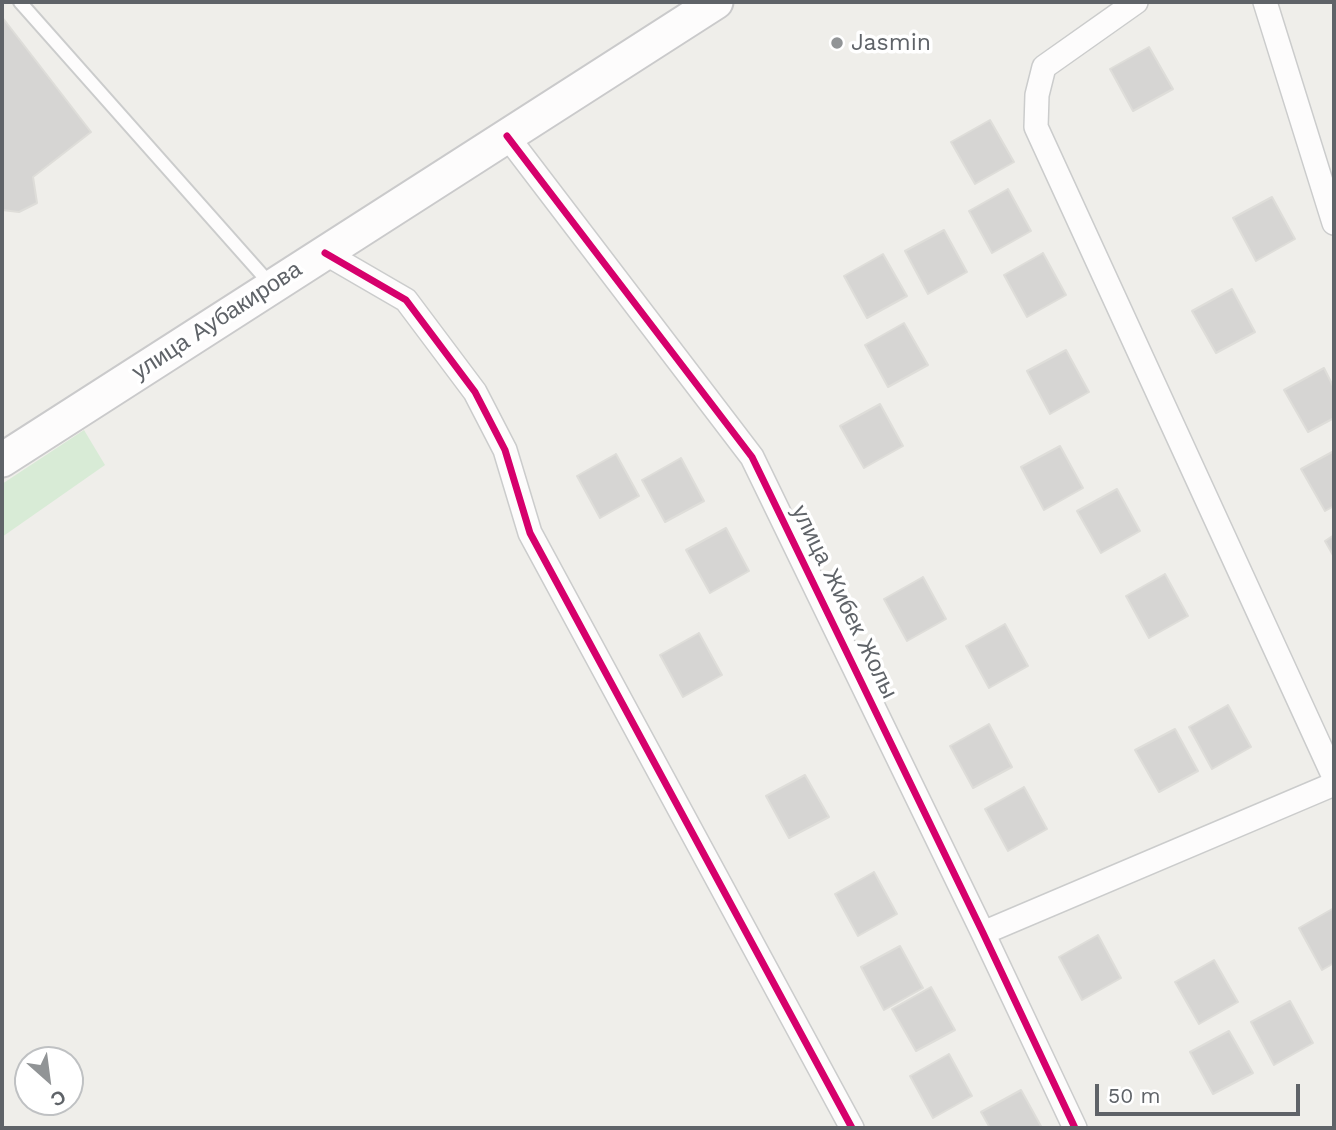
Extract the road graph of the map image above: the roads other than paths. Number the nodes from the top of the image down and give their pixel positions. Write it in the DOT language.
graph roads {
  1 [pos="20,2"];
  2 [pos="716,2"];
  3 [pos="1136,2"];
  4 [pos="1265,2"];
  5 [pos="507,136"];
  6 [pos="1334,223"];
  7 [pos="325,253"];
  8 [pos="272,286"];
  9 [pos="2,460"];
  10 [pos="1334,777"];
  11 [pos="1334,784"];
  12 [pos="983,933"];
  13 [pos="852,1128"];
  14 [pos="1075,1128"];
  1 -- 8 [label="lane"];
  2 -- 5 [label="main road, улица Аубакирова"];
  3 -- 10 [label="street"];
  4 -- 6 [label="street"];
  5 -- 7 [label="main road, улица Аубакирова"];
  5 -- 12 [label="street, улица Жибек Жолы"];
  7 -- 8 [label="main road, улица Аубакирова"];
  7 -- 13 [label="street"];
  8 -- 9 [label="main road, улица Аубакирова"];
  11 -- 12 [label="street"];
  12 -- 14 [label="street, улица Жибек Жолы"];
}
